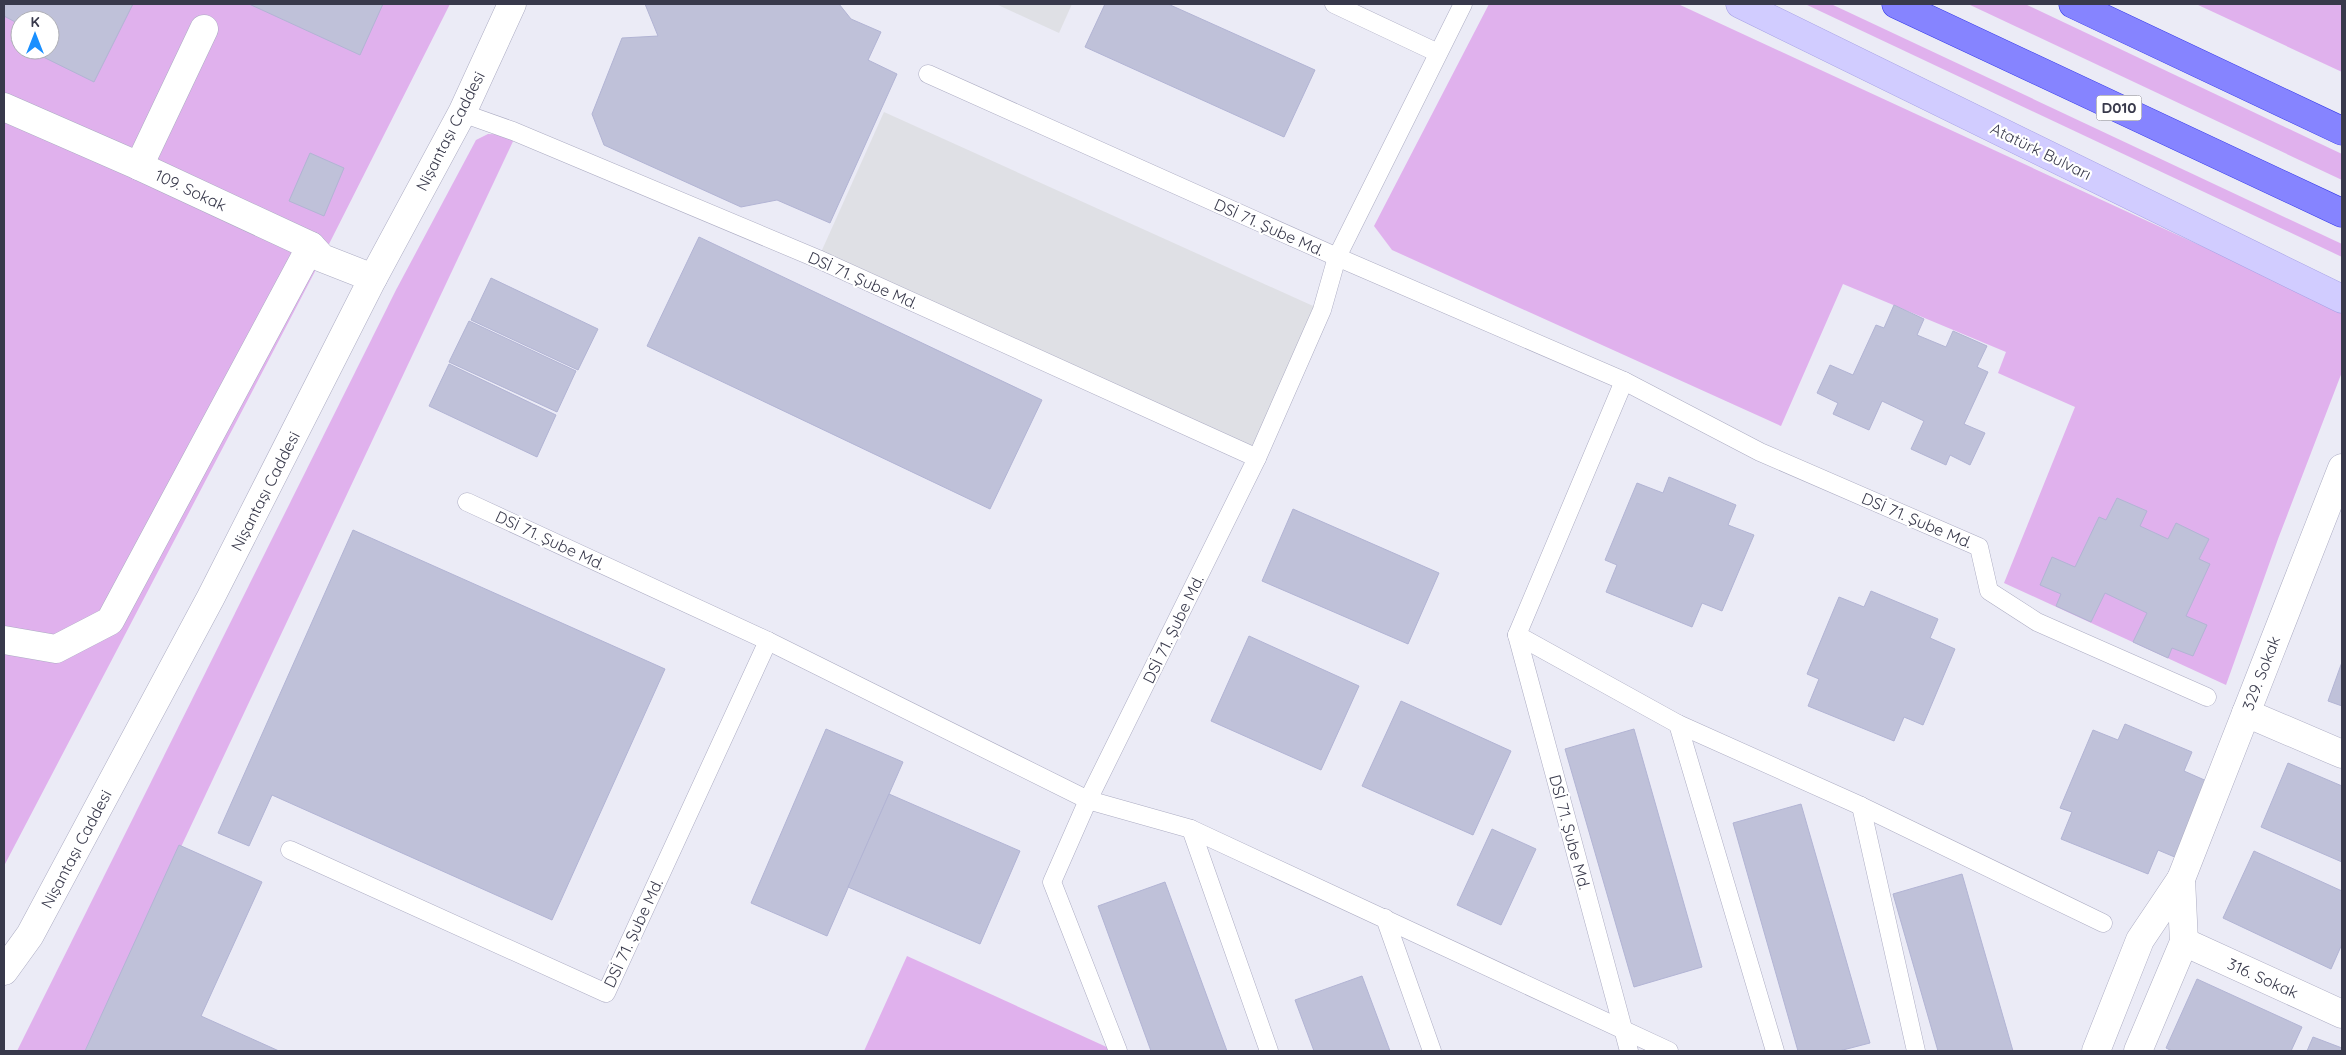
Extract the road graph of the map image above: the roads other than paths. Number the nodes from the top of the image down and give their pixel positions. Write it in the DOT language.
graph roads {
  1 [pos="512,4"];
  2 [pos="1334,4"];
  3 [pos="1463,4"];
  4 [pos="1740,4"];
  5 [pos="1896,4"];
  6 [pos="2073,4"];
  7 [pos="204,29"];
  8 [pos="1438,53"];
  9 [pos="928,74"];
  10 [pos="4,107"];
  11 [pos="462,113"];
  12 [pos="2342,131"];
  13 [pos="139,166"];
  14 [pos="2342,213"];
  15 [pos="311,246"];
  16 [pos="1337,257"];
  17 [pos="373,278"];
  18 [pos="2342,299"];
  19 [pos="1624,381"];
  20 [pos="1258,458"];
  21 [pos="2342,468"];
  22 [pos="468,502"];
  23 [pos="1517,635"];
  24 [pos="4,640"];
  25 [pos="768,641"];
  26 [pos="2207,697"];
  27 [pos="2246,714"];
  28 [pos="1678,724"];
  29 [pos="2342,754"];
  30 [pos="1088,800"];
  31 [pos="1861,806"];
  32 [pos="1191,830"];
  33 [pos="290,850"];
  34 [pos="2181,879"];
  35 [pos="1385,918"];
  36 [pos="2103,923"];
  37 [pos="2184,942"];
  38 [pos="4,971"];
  39 [pos="2342,1014"];
  40 [pos="1623,1029"];
  41 [pos="1118,1051"];
  42 [pos="1269,1051"];
  43 [pos="1432,1051"];
  44 [pos="1629,1051"];
  45 [pos="1669,1051"];
  46 [pos="1775,1051"];
  47 [pos="1916,1051"];
  48 [pos="2096,1051"];
  49 [pos="2138,1051"];
  1 -- 11 [label="street, Nişantaşı Caddesi"];
  2 -- 8 [label="lane"];
  3 -- 8 [label="lane, DSİ 71. Şube Md."];
  4 -- 18 [label="main road, Atatürk Bulvarı"];
  5 -- 14 [label="highway, D010"];
  6 -- 12 [label="highway"];
  7 -- 13 [label="street"];
  8 -- 16 [label="lane, DSİ 71. Şube Md."];
  9 -- 16 [label="lane, DSİ 71. Şube Md."];
  10 -- 13 [label="street, 109. Sokak"];
  11 -- 17 [label="street, Nişantaşı Caddesi"];
  11 -- 20 [label="lane, DSİ 71. Şube Md."];
  13 -- 15 [label="street, 109. Sokak"];
  15 -- 17 [label="street, 109. Sokak"];
  15 -- 24 [label="street"];
  16 -- 19 [label="lane, DSİ 71. Şube Md."];
  16 -- 20 [label="lane, DSİ 71. Şube Md."];
  17 -- 38 [label="street, Nişantaşı Caddesi"];
  19 -- 23 [label="lane"];
  19 -- 26 [label="lane, DSİ 71. Şube Md."];
  20 -- 30 [label="lane, DSİ 71. Şube Md."];
  21 -- 27 [label="street, 329. Sokak"];
  22 -- 25 [label="lane, DSİ 71. Şube Md."];
  23 -- 28 [label="lane"];
  23 -- 40 [label="lane, DSİ 71. Şube Md."];
  25 -- 30 [label="lane, DSİ 71. Şube Md."];
  25 -- 33 [label="lane, DSİ 71. Şube Md."];
  27 -- 29 [label="street"];
  27 -- 34 [label="street, 329. Sokak"];
  28 -- 31 [label="lane"];
  28 -- 46 [label="lane"];
  30 -- 32 [label="lane, DSİ 71. Şube Md."];
  30 -- 41 [label="lane, DSİ 71. Şube Md."];
  31 -- 36 [label="lane"];
  31 -- 47 [label="lane"];
  32 -- 35 [label="lane, DSİ 71. Şube Md."];
  32 -- 42 [label="lane"];
  34 -- 37 [label="street, 329. Sokak"];
  34 -- 48 [label="street, 329. Sokak"];
  35 -- 40 [label="lane, DSİ 71. Şube Md."];
  35 -- 43 [label="lane"];
  37 -- 39 [label="street, 316. Sokak"];
  37 -- 49 [label="street, 329. Sokak"];
  40 -- 44 [label="lane, DSİ 71. Şube Md."];
  40 -- 45 [label="lane, DSİ 71. Şube Md."];
}
